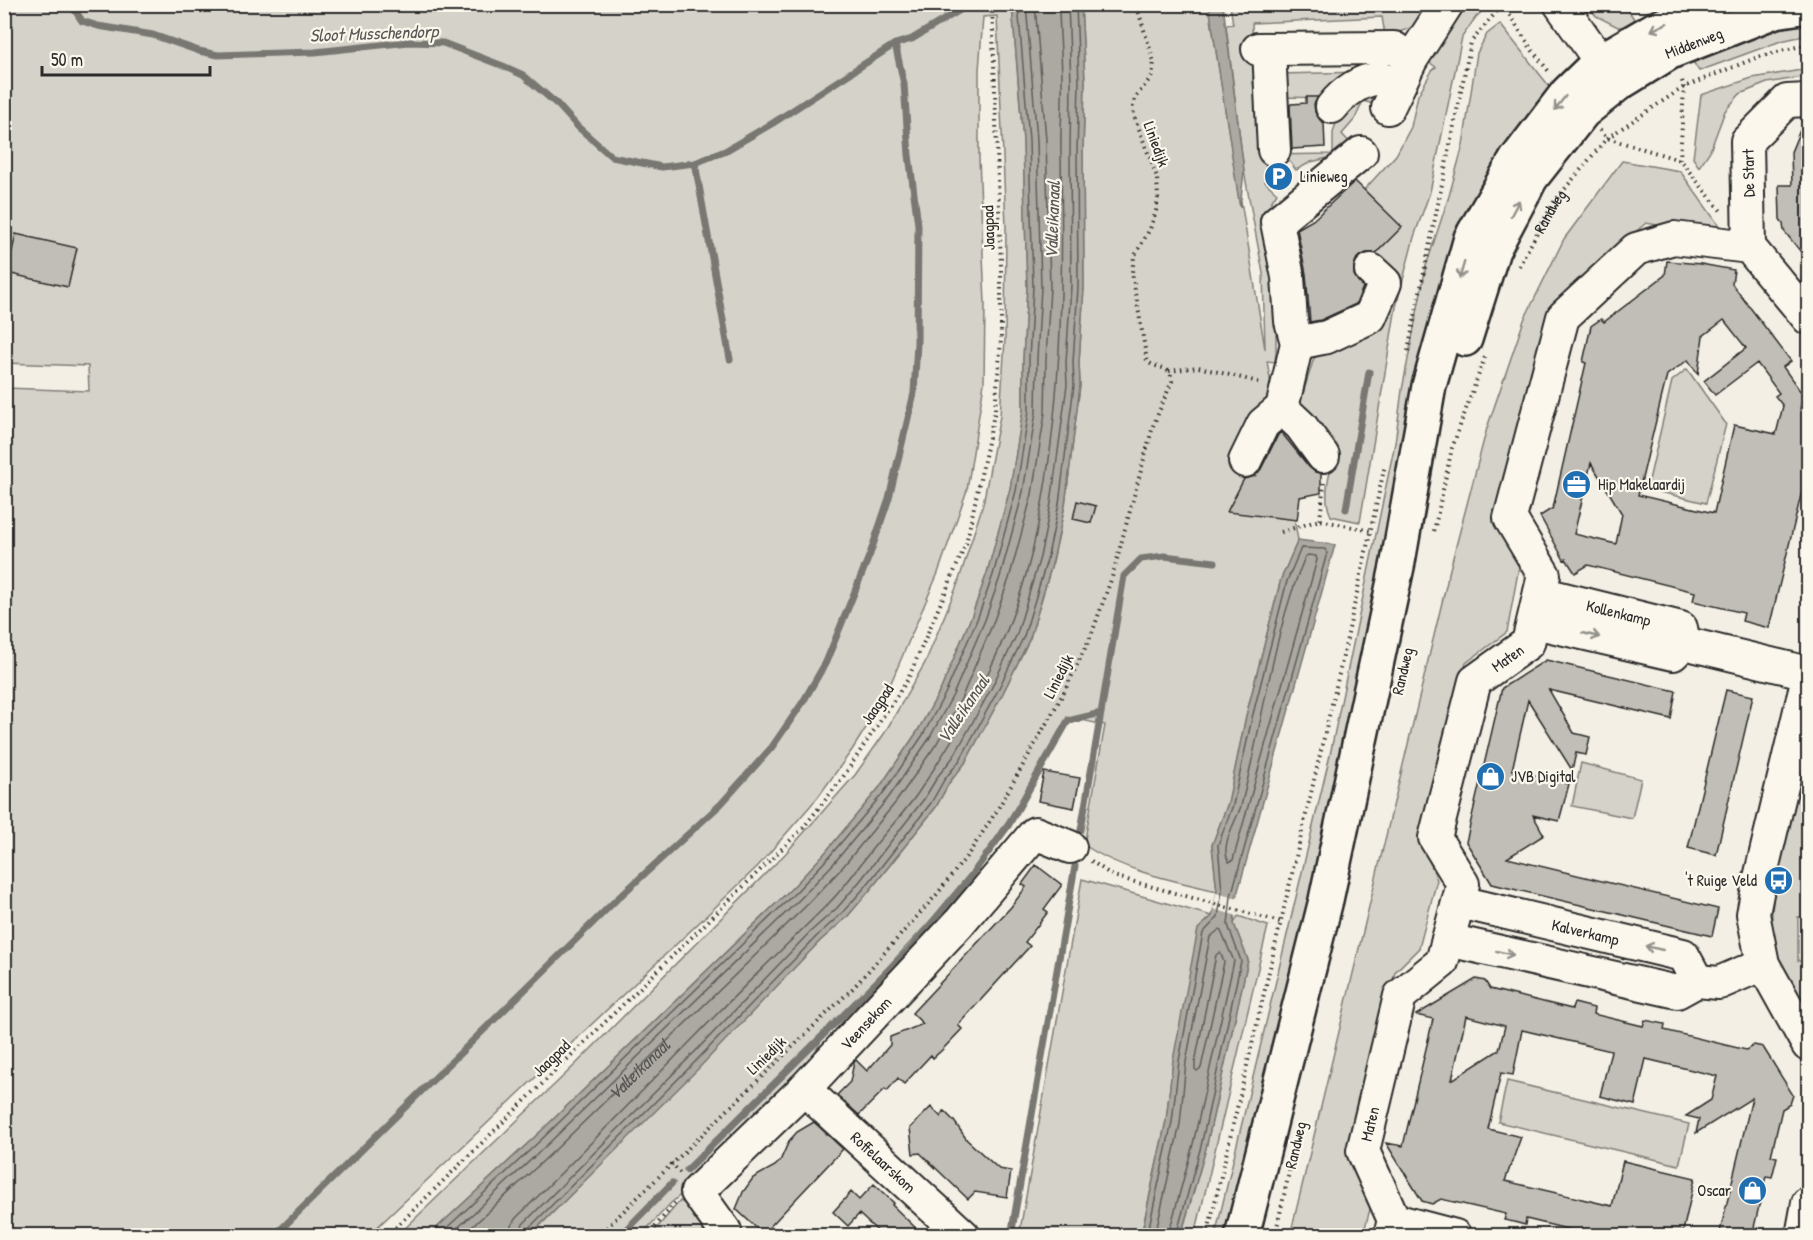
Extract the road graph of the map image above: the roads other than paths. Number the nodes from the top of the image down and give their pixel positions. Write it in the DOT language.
graph roads {
  1 [pos="1448,4"];
  2 [pos="1560,4"];
  3 [pos="1713,4"];
  4 [pos="1809,6"];
  5 [pos="1609,72"];
  6 [pos="1399,84"];
  7 [pos="1340,99"];
  8 [pos="1809,100"];
  9 [pos="1274,150"];
  10 [pos="1361,153"];
  11 [pos="1749,247"];
  12 [pos="1371,270"];
  13 [pos="1809,318"];
  14 [pos="1297,343"];
  15 [pos="1282,408"];
  16 [pos="1323,456"];
  17 [pos="1245,461"];
  18 [pos="1537,608"];
  19 [pos="1809,675"];
  20 [pos="1070,848"];
  21 [pos="1460,902"];
  22 [pos="1448,940"];
  23 [pos="1763,964"];
  24 [pos="1697,981"];
  25 [pos="1809,1045"];
  26 [pos="804,1089"];
  27 [pos="1809,1203"];
  28 [pos="1392,1228"];
  29 [pos="725,1236"];
  30 [pos="964,1236"];
  31 [pos="1242,1236"];
  32 [pos="1455,1236"];
  33 [pos="1802,1236"];
  1 -- 6 [label="street"];
  2 -- 5 [label="street"];
  3 -- 5 [label="main road, Middenweg, one-way"];
  4 -- 5 [label="main road, Middenweg"];
  5 -- 31 [label="main road, Randweg"];
  6 -- 7 [label="street"];
  6 -- 9 [label="street"];
  8 -- 11 [label="street, De Start"];
  10 -- 14 [label="street"];
  11 -- 13 [label="street"];
  11 -- 18 [label="street"];
  12 -- 14 [label="street"];
  14 -- 15 [label="street"];
  15 -- 16 [label="street"];
  15 -- 17 [label="street"];
  18 -- 19 [label="street, Kollenkamp"];
  18 -- 21 [label="street, Maten"];
  19 -- 23 [label="street"];
  20 -- 26 [label="street, Veensekom"];
  21 -- 22 [label="street, Maten"];
  24 -- 21 [label="street, Kalverkamp, one-way"];
  22 -- 24 [label="street, one-way"];
  22 -- 28 [label="street, Maten"];
  23 -- 24 [label="street"];
  23 -- 25 [label="street"];
  26 -- 29 [label="street, Veensekom"];
  26 -- 30 [label="street, Roffelaarskom"];
  27 -- 33 [label="street"];
  28 -- 32 [label="street"];
}
